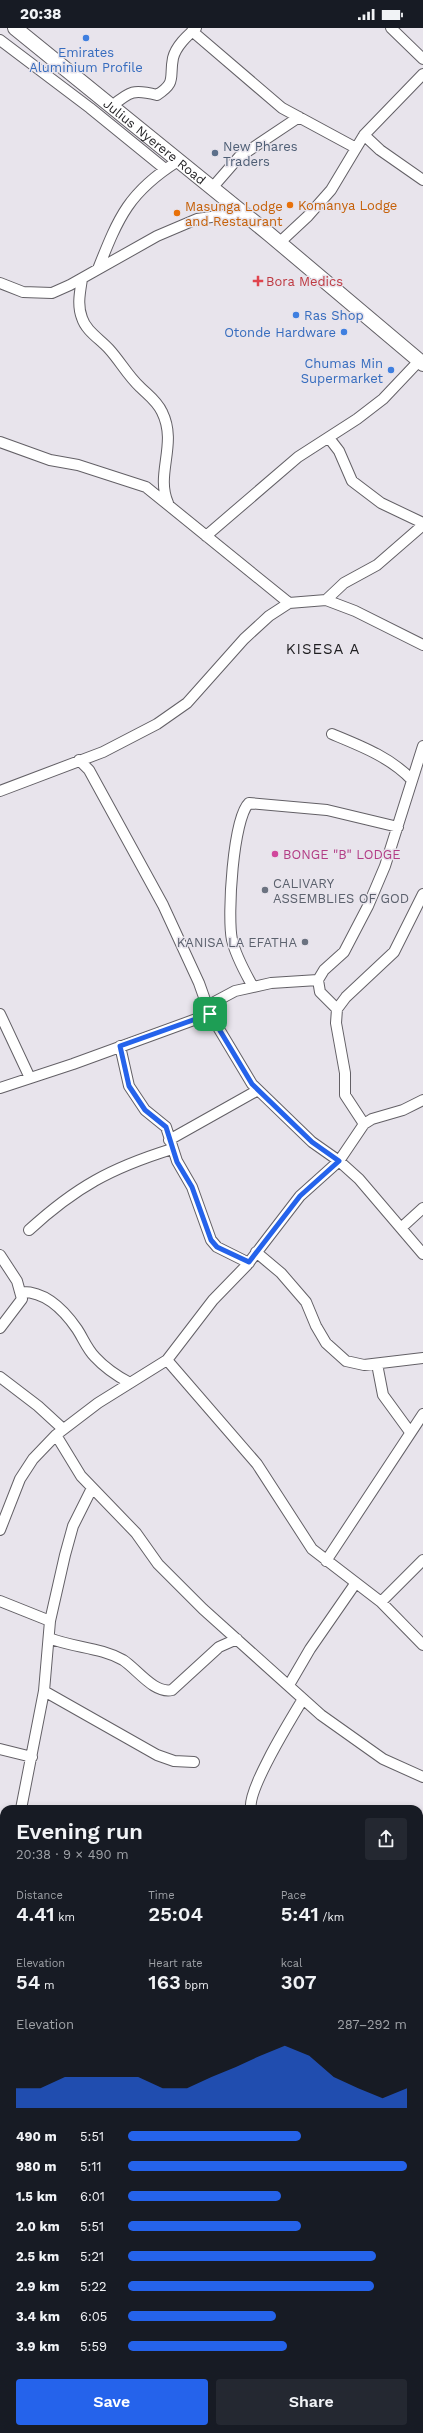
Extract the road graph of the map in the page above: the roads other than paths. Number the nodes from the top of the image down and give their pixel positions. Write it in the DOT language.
graph roads {
  1 [pos="15,28"];
  2 [pos="391,28"];
  3 [pos="194,29"];
  4 [pos="0,40"];
  5 [pos="423,59"];
  6 [pos="423,74"];
  7 [pos="112,106"];
  8 [pos="299,117"];
  9 [pos="364,135"];
  10 [pos="356,148"];
  11 [pos="178,161"];
  12 [pos="165,170"];
  13 [pos="423,180"];
  14 [pos="212,188"];
  15 [pos="246,215"];
  16 [pos="279,243"];
  17 [pos="98,268"];
  18 [pos="82,279"];
  19 [pos="0,283"];
  20 [pos="421,363"];
  21 [pos="329,438"];
  22 [pos="0,442"];
  23 [pos="169,504"];
  24 [pos="423,524"];
  25 [pos="206,536"];
  26 [pos="326,600"];
  27 [pos="289,603"];
  28 [pos="423,645"];
  29 [pos="332,734"];
  30 [pos="423,746"];
  31 [pos="79,760"];
  32 [pos="417,764"];
  33 [pos="402,768"];
  34 [pos="412,780"];
  35 [pos="0,791"];
  36 [pos="398,827"];
  37 [pos="423,894"];
  38 [pos="318,980"];
  39 [pos="253,987"];
  40 [pos="337,1009"];
  41 [pos="208,1010"];
  42 [pos="0,1014"];
  43 [pos="4,1030"];
  44 [pos="120,1046"];
  45 [pos="30,1078"];
  46 [pos="0,1088"];
  47 [pos="258,1090"];
  48 [pos="423,1100"];
  49 [pos="364,1124"];
  50 [pos="171,1145"];
  51 [pos="339,1161"];
  52 [pos="423,1208"];
  53 [pos="402,1228"];
  54 [pos="28,1230"];
  55 [pos="256,1252"];
  56 [pos="423,1254"];
  57 [pos="0,1255"];
  58 [pos="249,1262"];
  59 [pos="21,1292"];
  60 [pos="0,1328"];
  61 [pos="423,1358"];
  62 [pos="167,1360"];
  63 [pos="377,1364"];
  64 [pos="0,1377"];
  65 [pos="130,1383"];
  66 [pos="423,1414"];
  67 [pos="59,1431"];
  68 [pos="410,1432"];
  69 [pos="92,1488"];
  70 [pos="0,1530"];
  71 [pos="423,1560"];
  72 [pos="326,1561"];
  73 [pos="355,1584"];
  74 [pos="0,1601"];
  75 [pos="381,1602"];
  76 [pos="50,1621"];
  77 [pos="49,1638"];
  78 [pos="237,1638"];
  79 [pos="423,1645"];
  80 [pos="289,1685"];
  81 [pos="44,1691"];
  82 [pos="303,1699"];
  83 [pos="0,1749"];
  84 [pos="32,1757"];
  85 [pos="194,1762"];
  86 [pos="423,1777"];
  87 [pos="22,1805"];
  88 [pos="251,1805"];
  1 -- 7 [label="highway, Julius Nyerere Road"];
  2 -- 5 [label="street"];
  3 -- 7 [label="street"];
  3 -- 8 [label="street"];
  4 -- 12 [label="street"];
  6 -- 9 [label="street"];
  7 -- 11 [label="highway, Julius Nyerere Road"];
  8 -- 10 [label="street"];
  8 -- 14 [label="street"];
  9 -- 10 [label="street"];
  9 -- 13 [label="street"];
  10 -- 16 [label="street"];
  11 -- 12 [label="street"];
  11 -- 14 [label="highway, Julius Nyerere Road"];
  12 -- 17 [label="street"];
  14 -- 15 [label="highway, Julius Nyerere Road"];
  15 -- 16 [label="highway, Julius Nyerere Road"];
  15 -- 17 [label="street"];
  16 -- 20 [label="highway, Julius Nyerere Road"];
  17 -- 18 [label="street"];
  18 -- 19 [label="street"];
  18 -- 23 [label="street"];
  20 -- 21 [label="street"];
  21 -- 24 [label="street"];
  21 -- 25 [label="street"];
  22 -- 23 [label="street"];
  23 -- 25 [label="street"];
  24 -- 26 [label="street"];
  25 -- 27 [label="street"];
  26 -- 27 [label="street"];
  26 -- 28 [label="street"];
  27 -- 31 [label="street"];
  29 -- 33 [label="street"];
  30 -- 32 [label="street"];
  31 -- 35 [label="street"];
  31 -- 41 [label="street"];
  32 -- 33 [label="street"];
  32 -- 34 [label="street"];
  33 -- 34 [label="street"];
  34 -- 36 [label="street"];
  36 -- 38 [label="street"];
  36 -- 39 [label="street"];
  37 -- 40 [label="street"];
  38 -- 39 [label="street"];
  38 -- 40 [label="street"];
  39 -- 41 [label="street"];
  40 -- 49 [label="street"];
  41 -- 44 [label="street"];
  41 -- 47 [label="street"];
  42 -- 43 [label="street"];
  43 -- 45 [label="street"];
  44 -- 45 [label="street"];
  44 -- 50 [label="street"];
  45 -- 46 [label="street"];
  47 -- 50 [label="street"];
  47 -- 51 [label="street"];
  48 -- 49 [label="street"];
  49 -- 51 [label="street"];
  50 -- 54 [label="street"];
  50 -- 58 [label="street"];
  51 -- 53 [label="street"];
  51 -- 55 [label="street"];
  52 -- 53 [label="street"];
  53 -- 56 [label="street"];
  55 -- 58 [label="street"];
  55 -- 63 [label="street"];
  57 -- 59 [label="street"];
  58 -- 62 [label="street"];
  59 -- 60 [label="street"];
  59 -- 65 [label="street"];
  61 -- 63 [label="street"];
  62 -- 65 [label="street"];
  62 -- 72 [label="street"];
  63 -- 68 [label="street"];
  64 -- 67 [label="street"];
  65 -- 67 [label="street"];
  66 -- 68 [label="street"];
  67 -- 69 [label="street"];
  67 -- 70 [label="street"];
  68 -- 72 [label="street"];
  69 -- 76 [label="street"];
  69 -- 78 [label="street"];
  71 -- 75 [label="street"];
  72 -- 73 [label="street"];
  73 -- 75 [label="street"];
  73 -- 80 [label="street"];
  74 -- 76 [label="street"];
  75 -- 79 [label="street"];
  76 -- 77 [label="street"];
  77 -- 78 [label="street"];
  77 -- 81 [label="street"];
  78 -- 80 [label="street"];
  80 -- 82 [label="street"];
  81 -- 84 [label="street"];
  81 -- 85 [label="street"];
  82 -- 86 [label="street"];
  82 -- 88 [label="street"];
  83 -- 84 [label="street"];
  84 -- 87 [label="street"];
}
